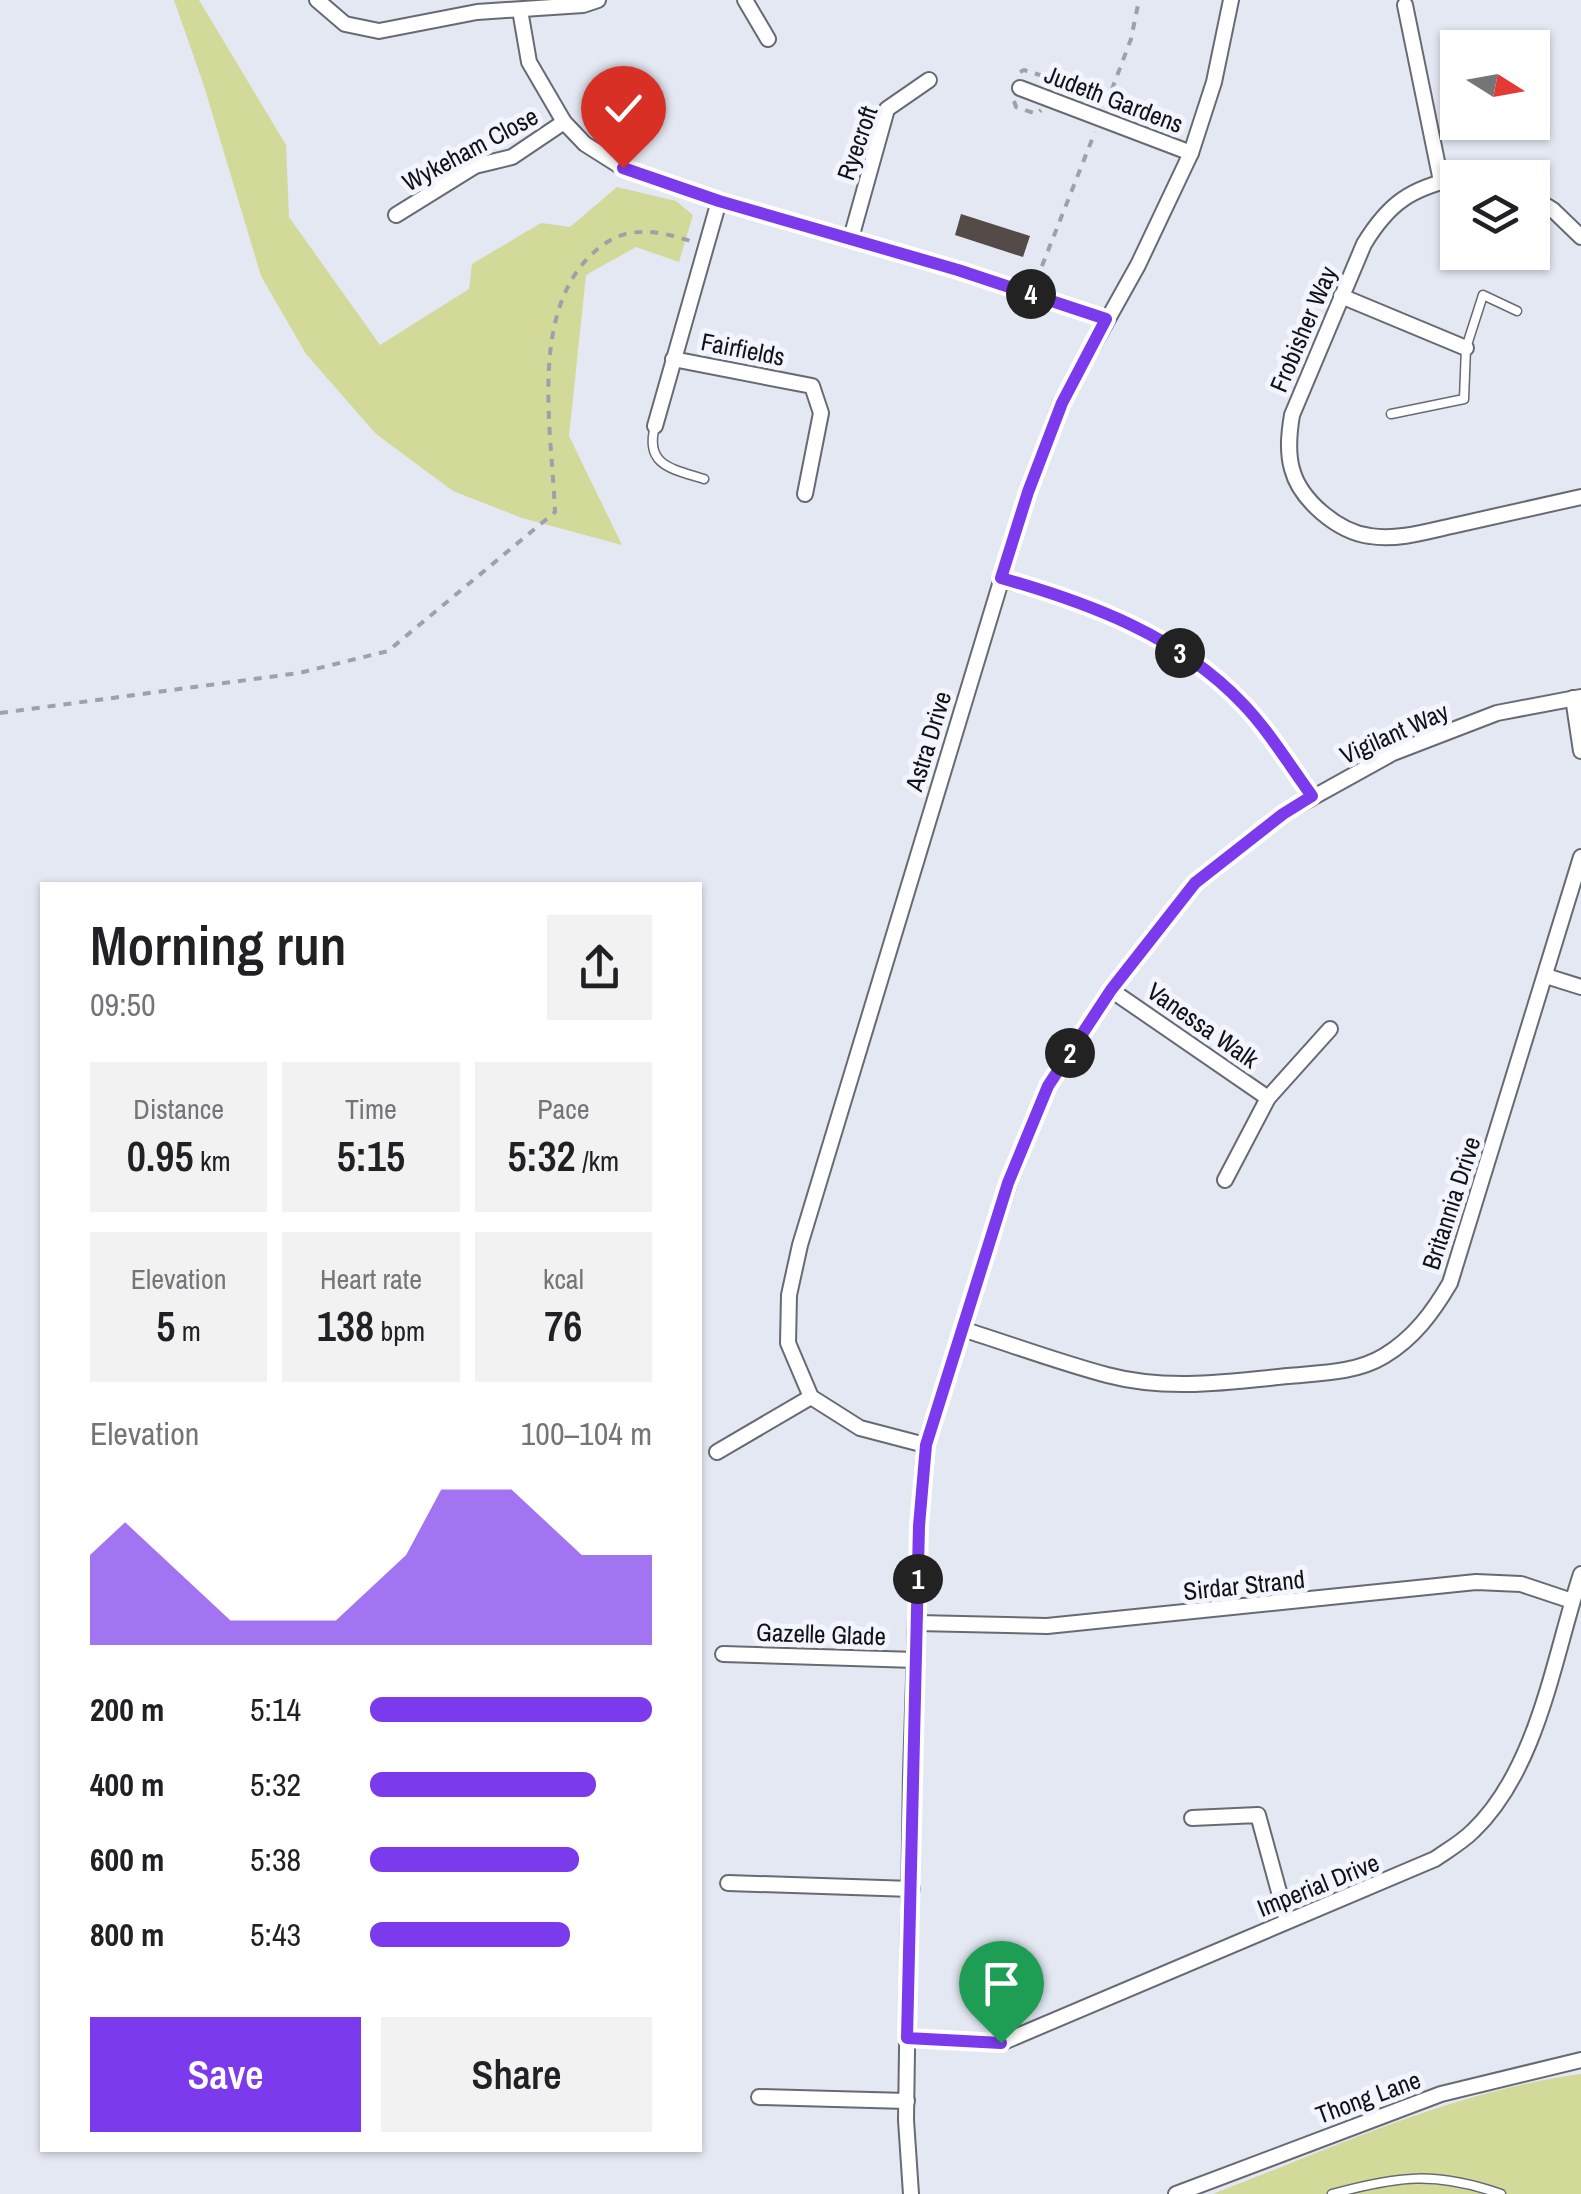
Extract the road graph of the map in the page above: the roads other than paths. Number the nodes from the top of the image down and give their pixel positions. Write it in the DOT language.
graph roads {
  1 [pos="318,0"];
  2 [pos="598,0"];
  3 [pos="1231,0"];
  4 [pos="751,2"];
  5 [pos="1405,5"];
  6 [pos="520,10"];
  7 [pos="768,39"];
  8 [pos="929,80"];
  9 [pos="1018,84"];
  10 [pos="564,122"];
  11 [pos="1191,152"];
  12 [pos="1440,177"];
  13 [pos="1440,182"];
  14 [pos="719,201"];
  15 [pos="1550,208"];
  16 [pos="396,214"];
  17 [pos="1581,237"];
  18 [pos="850,238"];
  19 [pos="1341,296"];
  20 [pos="1517,312"];
  21 [pos="1106,319"];
  22 [pos="1466,348"];
  23 [pos="673,359"];
  24 [pos="1391,414"];
  25 [pos="654,426"];
  26 [pos="704,479"];
  27 [pos="805,494"];
  28 [pos="1581,497"];
  29 [pos="1001,578"];
  30 [pos="1577,698"];
  31 [pos="1581,751"];
  32 [pos="1312,796"];
  33 [pos="1581,857"];
  34 [pos="1546,976"];
  35 [pos="1581,987"];
  36 [pos="1111,990"];
  37 [pos="1330,1028"];
  38 [pos="1268,1098"];
  39 [pos="1225,1180"];
  40 [pos="962,1329"];
  41 [pos="811,1397"];
  42 [pos="926,1445"];
  43 [pos="717,1452"];
  44 [pos="1581,1574"];
  45 [pos="1572,1601"];
  46 [pos="918,1623"];
  47 [pos="724,1654"];
  48 [pos="916,1660"];
  49 [pos="1192,1818"];
  50 [pos="728,1883"];
  51 [pos="912,1889"];
  52 [pos="1288,1921"];
  53 [pos="907,2038"];
  54 [pos="1581,2060"];
  55 [pos="759,2096"];
  56 [pos="907,2100"];
  57 [pos="911,2194"];
  58 [pos="1176,2194"];
  59 [pos="1332,2194"];
  60 [pos="1501,2194"];
  1 -- 6 [label="street"];
  2 -- 6 [label="street"];
  3 -- 11 [label="street, Astra Drive"];
  4 -- 7 [label="street"];
  5 -- 12 [label="street"];
  6 -- 10 [label="street"];
  8 -- 18 [label="street, Ryecroft"];
  9 -- 11 [label="street, Judeth Gardens"];
  10 -- 14 [label="street"];
  10 -- 16 [label="street, Wykeham Close"];
  11 -- 21 [label="street, Astra Drive"];
  13 -- 19 [label="street, Frobisher Way"];
  14 -- 18 [label="street"];
  14 -- 23 [label="street, Fairfields"];
  15 -- 17 [label="street"];
  18 -- 21 [label="street"];
  19 -- 22 [label="street"];
  19 -- 28 [label="street, Frobisher Way"];
  20 -- 22 [label="lane"];
  21 -- 29 [label="street, Astra Drive"];
  22 -- 24 [label="lane"];
  23 -- 25 [label="street, Fairfields"];
  23 -- 27 [label="street, Fairfields"];
  25 -- 26 [label="lane"];
  29 -- 32 [label="street"];
  29 -- 41 [label="street, Astra Drive"];
  30 -- 31 [label="street"];
  30 -- 32 [label="street, Vigilant Way"];
  32 -- 36 [label="street, Vigilant Way"];
  33 -- 34 [label="street, Britannia Drive"];
  34 -- 35 [label="street"];
  34 -- 40 [label="street, Britannia Drive"];
  36 -- 38 [label="street, Vanessa Walk"];
  36 -- 40 [label="street, Vigilant Way"];
  37 -- 38 [label="street, Vanessa Walk"];
  38 -- 39 [label="street, Vanessa Walk"];
  40 -- 42 [label="street, Vigilant Way"];
  41 -- 42 [label="street"];
  41 -- 43 [label="street"];
  42 -- 46 [label="street, Vigilant Way"];
  44 -- 45 [label="street, Imperial Drive"];
  45 -- 46 [label="street, Sirdar Strand"];
  45 -- 52 [label="street, Imperial Drive"];
  46 -- 48 [label="street, Vigilant Way"];
  47 -- 48 [label="street, Gazelle Glade"];
  48 -- 51 [label="street, Vigilant Way"];
  49 -- 52 [label="street"];
  50 -- 51 [label="street"];
  51 -- 53 [label="street, Vigilant Way"];
  52 -- 53 [label="street, Imperial Drive"];
  53 -- 56 [label="street, Vigilant Way"];
  54 -- 58 [label="street, Thong Lane"];
  55 -- 56 [label="street"];
  56 -- 57 [label="street, Vigilant Way"];
  59 -- 60 [label="lane"];
}
